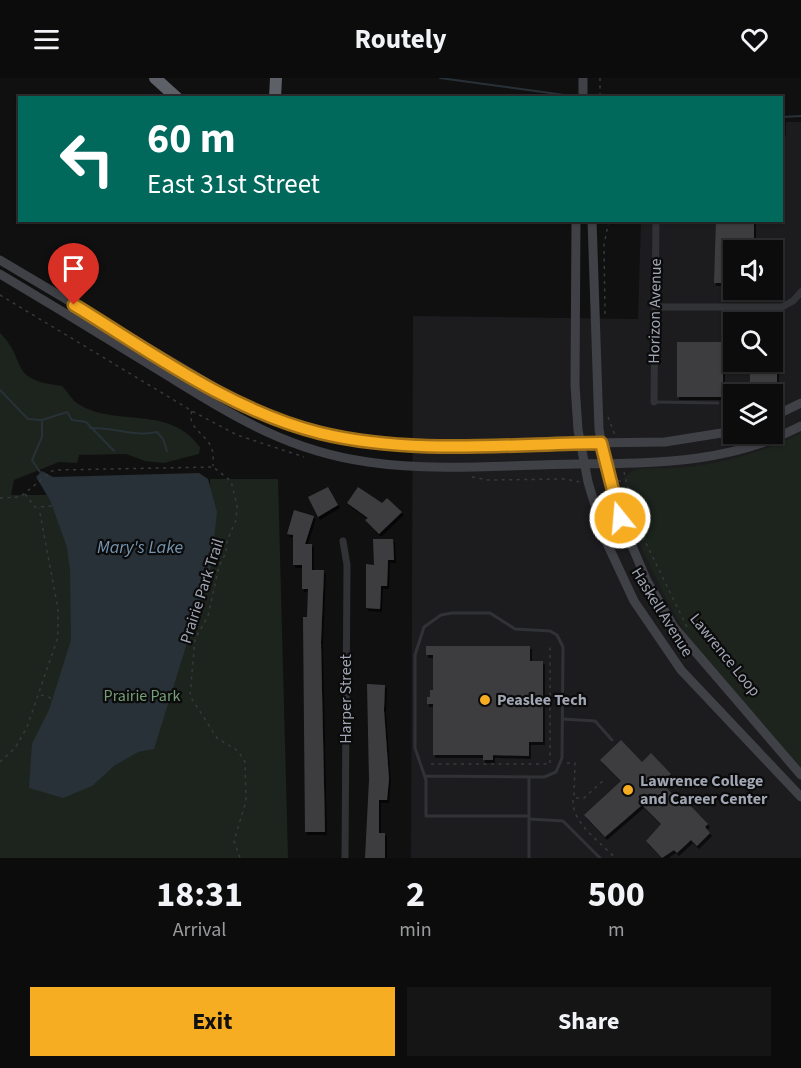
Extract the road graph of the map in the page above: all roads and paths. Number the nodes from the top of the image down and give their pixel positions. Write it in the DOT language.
graph roads {
  1 [pos="154,78"];
  2 [pos="583,78"];
  3 [pos="600,78"];
  4 [pos="276,80"];
  5 [pos="175,96"];
  6 [pos="275,96"];
  7 [pos="583,96"];
  8 [pos="600,96"];
  9 [pos="576,222"];
  10 [pos="592,222"];
  11 [pos="609,222"];
  12 [pos="656,222"];
  13 [pos="0,260"];
  14 [pos="0,273"];
  15 [pos="801,292"];
  16 [pos="655,308"];
  17 [pos="605,315"];
  18 [pos="654,402"];
  19 [pos="718,403"];
  20 [pos="801,404"];
  21 [pos="192,411"];
  22 [pos="607,412"];
  23 [pos="783,412"];
  24 [pos="801,426"];
  25 [pos="599,429"];
  26 [pos="723,433"];
  27 [pos="580,443"];
  28 [pos="601,443"];
  29 [pos="584,464"];
  30 [pos="605,464"];
  31 [pos="213,467"];
  32 [pos="626,481"];
  33 [pos="25,494"];
  34 [pos="0,498"];
  35 [pos="52,506"];
  36 [pos="39,508"];
  37 [pos="214,540"];
  38 [pos="227,541"];
  39 [pos="344,541"];
  40 [pos="688,630"];
  41 [pos="550,647"];
  42 [pos="40,694"];
  43 [pos="51,698"];
  44 [pos="563,719"];
  45 [pos="612,740"];
  46 [pos="550,753"];
  47 [pos="562,758"];
  48 [pos="0,762"];
  49 [pos="432,764"];
  50 [pos="425,776"];
  51 [pos="801,776"];
  52 [pos="529,777"];
  53 [pos="606,778"];
  54 [pos="801,797"];
  55 [pos="574,798"];
  56 [pos="529,818"];
  57 [pos="240,858"];
  58 [pos="345,858"];
  59 [pos="529,858"];
  60 [pos="600,858"];
  61 [pos="615,858"];
  1 -- 5 [label="highway"];
  2 -- 7 [label="main road"];
  3 -- 8 [label="path"];
  4 -- 6 [label="highway"];
  9 -- 27 [label="main road, Haskell Avenue"];
  10 -- 25 [label="main road, Haskell Avenue"];
  11 -- 17 [label="path"];
  12 -- 16 [label="street, Horizon Avenue"];
  13 -- 27 [label="main road"];
  14 -- 29 [label="main road"];
  15 -- 16 [label="street"];
  16 -- 18 [label="street, Horizon Avenue"];
  18 -- 19 [label="lane"];
  20 -- 23 [label="main road"];
  21 -- 31 [label="path"];
  22 -- 25 [label="path"];
  24 -- 30 [label="main road"];
  25 -- 28 [label="main road, Haskell Avenue"];
  26 -- 28 [label="main road"];
  27 -- 28 [label="main road"];
  27 -- 29 [label="main road, Haskell Avenue"];
  28 -- 30 [label="main road, Haskell Avenue"];
  29 -- 30 [label="main road"];
  29 -- 54 [label="main road, Haskell Avenue"];
  30 -- 51 [label="main road, Haskell Avenue"];
  31 -- 33 [label="path"];
  31 -- 38 [label="path, Prairie Park Trail"];
  32 -- 40 [label="path, Lawrence Loop"];
  33 -- 34 [label="path"];
  33 -- 36 [label="path"];
  35 -- 36 [label="path"];
  36 -- 42 [label="path"];
  37 -- 38 [label="path"];
  38 -- 57 [label="path, Prairie Park Trail"];
  39 -- 58 [label="street, Harper Street"];
  41 -- 46 [label="path"];
  42 -- 43 [label="path"];
  42 -- 48 [label="path"];
  44 -- 45 [label="lane"];
  44 -- 47 [label="lane"];
  44 -- 50 [label="lane"];
  46 -- 47 [label="path"];
  46 -- 49 [label="path"];
  47 -- 52 [label="lane"];
  47 -- 55 [label="path"];
  50 -- 52 [label="lane"];
  50 -- 56 [label="lane"];
  52 -- 56 [label="lane"];
  53 -- 55 [label="path"];
  55 -- 61 [label="path"];
  56 -- 59 [label="lane"];
  56 -- 60 [label="lane"];
}
